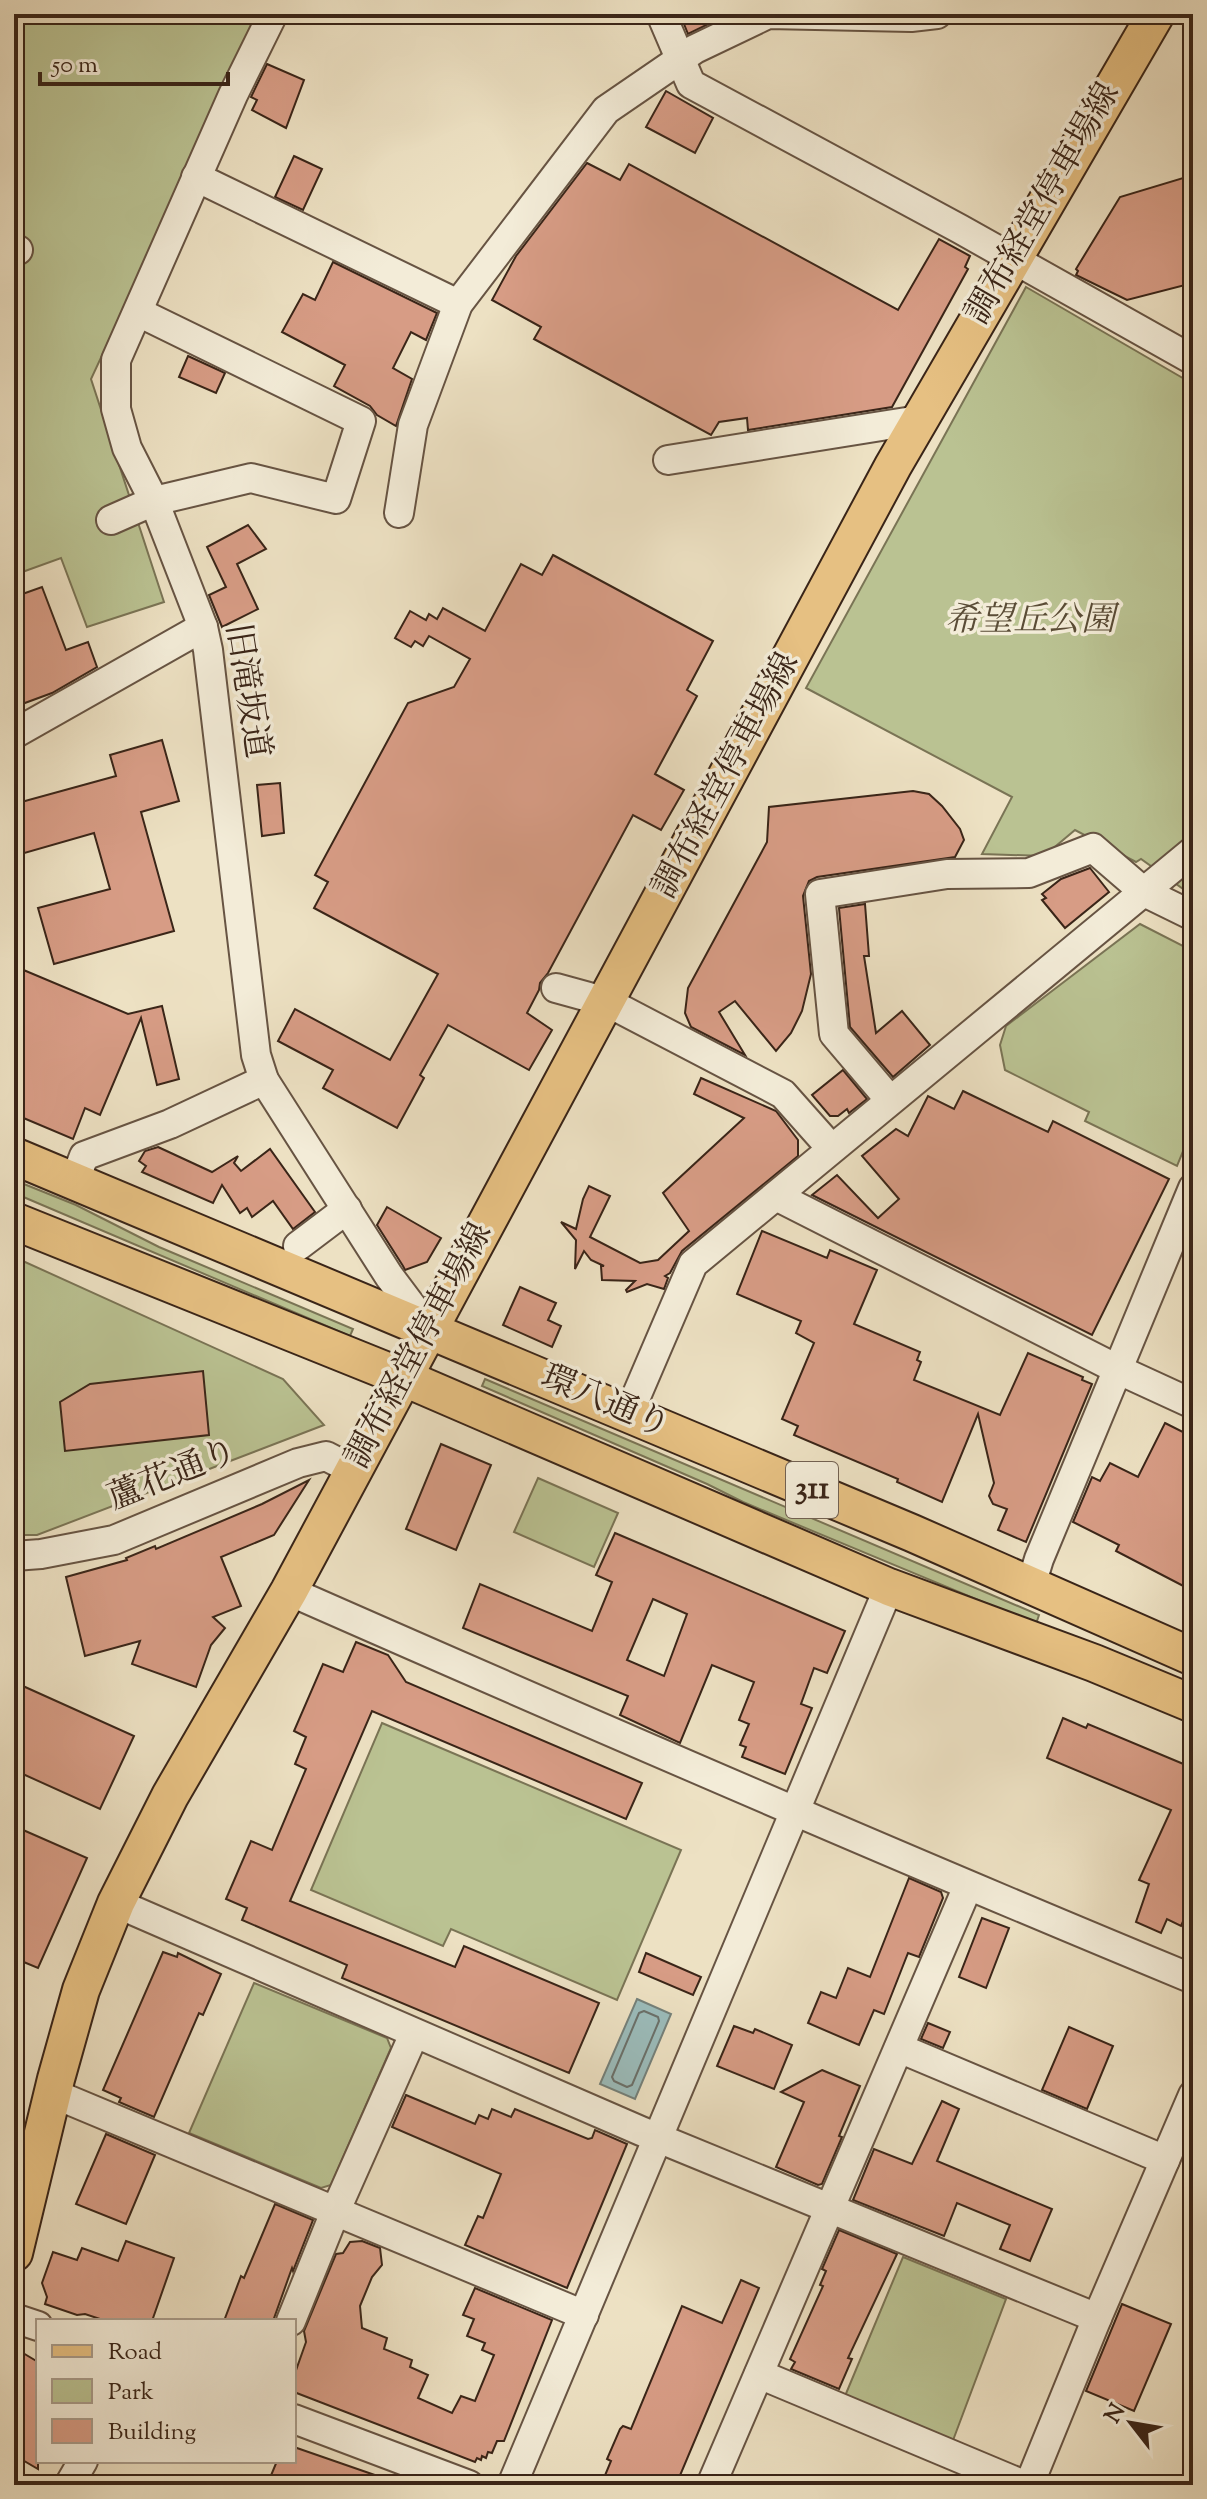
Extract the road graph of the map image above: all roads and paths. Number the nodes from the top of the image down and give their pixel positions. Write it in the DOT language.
graph roads {
  1 [pos="273,14"];
  2 [pos="661,14"];
  3 [pos="937,14"];
  4 [pos="1156,14"];
  5 [pos="680,59"];
  6 [pos="196,177"];
  7 [pos="1011,259"];
  8 [pos="458,304"];
  9 [pos="138,312"];
  10 [pos="1193,360"];
  11 [pos="907,441"];
  12 [pos="668,460"];
  13 [pos="154,501"];
  14 [pos="399,513"];
  15 [pos="111,520"];
  16 [pos="205,638"];
  17 [pos="14,734"];
  18 [pos="1193,851"];
  19 [pos="1144,892"];
  20 [pos="1193,916"];
  21 [pos="556,988"];
  22 [pos="607,1002"];
  23 [pos="264,1080"];
  24 [pos="890,1100"];
  25 [pos="831,1148"];
  26 [pos="14,1156"];
  27 [pos="75,1180"];
  28 [pos="1193,1188"];
  29 [pos="776,1196"];
  30 [pos="347,1209"];
  31 [pos="14,1221"];
  32 [pos="298,1246"];
  33 [pos="428,1328"];
  34 [pos="1119,1370"];
  35 [pos="402,1377"];
  36 [pos="1193,1404"];
  37 [pos="629,1413"];
  38 [pos="353,1470"];
  39 [pos="14,1556"];
  40 [pos="1031,1585"];
  41 [pos="889,1587"];
  42 [pos="289,1591"];
  43 [pos="1193,1657"];
  44 [pos="1193,1704"];
  45 [pos="796,1812"];
  46 [pos="968,1886"];
  47 [pos="116,1903"];
  48 [pos="1193,1979"];
  49 [pos="414,2034"];
  50 [pos="899,2048"];
  51 [pos="52,2093"];
  52 [pos="1193,2095"];
  53 [pos="659,2137"];
  54 [pos="1165,2160"];
  55 [pos="831,2208"];
  56 [pos="335,2212"];
  57 [pos="14,2253"];
  58 [pos="584,2315"];
  59 [pos="14,2318"];
  60 [pos="1097,2318"];
  61 [pos="292,2319"];
  62 [pos="36,2325"];
  63 [pos="759,2374"];
  64 [pos="296,2420"];
  65 [pos="82,2463"];
  66 [pos="69,2485"];
  67 [pos="469,2485"];
  68 [pos="512,2485"];
  69 [pos="711,2485"];
  70 [pos="1026,2485"];
  1 -- 6 [label="street, 旧滝坂道"];
  2 -- 5 [label="street"];
  3 -- 5 [label="street"];
  4 -- 7 [label="main road, 調布経堂停車場線"];
  5 -- 7 [label="street"];
  5 -- 8 [label="street"];
  6 -- 8 [label="street"];
  6 -- 9 [label="street, 旧滝坂道"];
  7 -- 10 [label="street"];
  7 -- 11 [label="main road, 調布経堂停車場線"];
  8 -- 14 [label="street"];
  9 -- 13 [label="street, 旧滝坂道"];
  9 -- 13 [label="street"];
  11 -- 12 [label="street"];
  11 -- 22 [label="main road, 調布経堂停車場線"];
  13 -- 15 [label="street"];
  13 -- 16 [label="street, 旧滝坂道"];
  16 -- 17 [label="street"];
  16 -- 23 [label="street, 旧滝坂道"];
  18 -- 19 [label="street"];
  19 -- 20 [label="street"];
  19 -- 24 [label="street"];
  19 -- 24 [label="street"];
  21 -- 22 [label="street"];
  22 -- 25 [label="street"];
  22 -- 33 [label="main road, 調布経堂停車場線"];
  23 -- 27 [label="street"];
  23 -- 30 [label="street, 旧滝坂道"];
  24 -- 25 [label="street"];
  25 -- 29 [label="street"];
  26 -- 27 [label="main road, 環八通り / 311"];
  27 -- 33 [label="main road, 環八通り / 311"];
  28 -- 34 [label="street"];
  29 -- 34 [label="street"];
  29 -- 37 [label="street"];
  30 -- 32 [label="street"];
  30 -- 33 [label="street, 旧滝坂道"];
  31 -- 35 [label="main road, 環八通り / 311"];
  33 -- 35 [label="main road, 調布経堂停車場線"];
  33 -- 37 [label="main road, 環八通り / 311"];
  34 -- 36 [label="street"];
  34 -- 40 [label="street"];
  35 -- 38 [label="main road, 調布経堂停車場線"];
  35 -- 41 [label="main road, 環八通り / 311"];
  37 -- 40 [label="main road, 環八通り / 311"];
  38 -- 39 [label="street, 蘆花通り"];
  38 -- 42 [label="main road, 調布経堂停車場線"];
  40 -- 43 [label="main road, 環八通り / 311"];
  41 -- 44 [label="main road, 環八通り / 311"];
  41 -- 45 [label="street"];
  42 -- 45 [label="street"];
  42 -- 47 [label="main road, 調布経堂停車場線"];
  45 -- 46 [label="street"];
  45 -- 53 [label="street"];
  46 -- 48 [label="street"];
  46 -- 50 [label="street"];
  47 -- 49 [label="street"];
  47 -- 51 [label="main road, 調布経堂停車場線"];
  49 -- 53 [label="street"];
  49 -- 56 [label="street"];
  50 -- 54 [label="street"];
  50 -- 55 [label="street"];
  51 -- 56 [label="street"];
  51 -- 57 [label="main road, 調布経堂停車場線"];
  52 -- 54 [label="street"];
  53 -- 55 [label="street"];
  53 -- 58 [label="street"];
  54 -- 60 [label="street"];
  55 -- 60 [label="street"];
  55 -- 63 [label="street"];
  56 -- 58 [label="street"];
  56 -- 61 [label="street"];
  58 -- 68 [label="street"];
  59 -- 62 [label="street"];
  60 -- 70 [label="street"];
  63 -- 69 [label="street"];
  63 -- 70 [label="street"];
  64 -- 67 [label="street"];
  65 -- 66 [label="street"];
}
